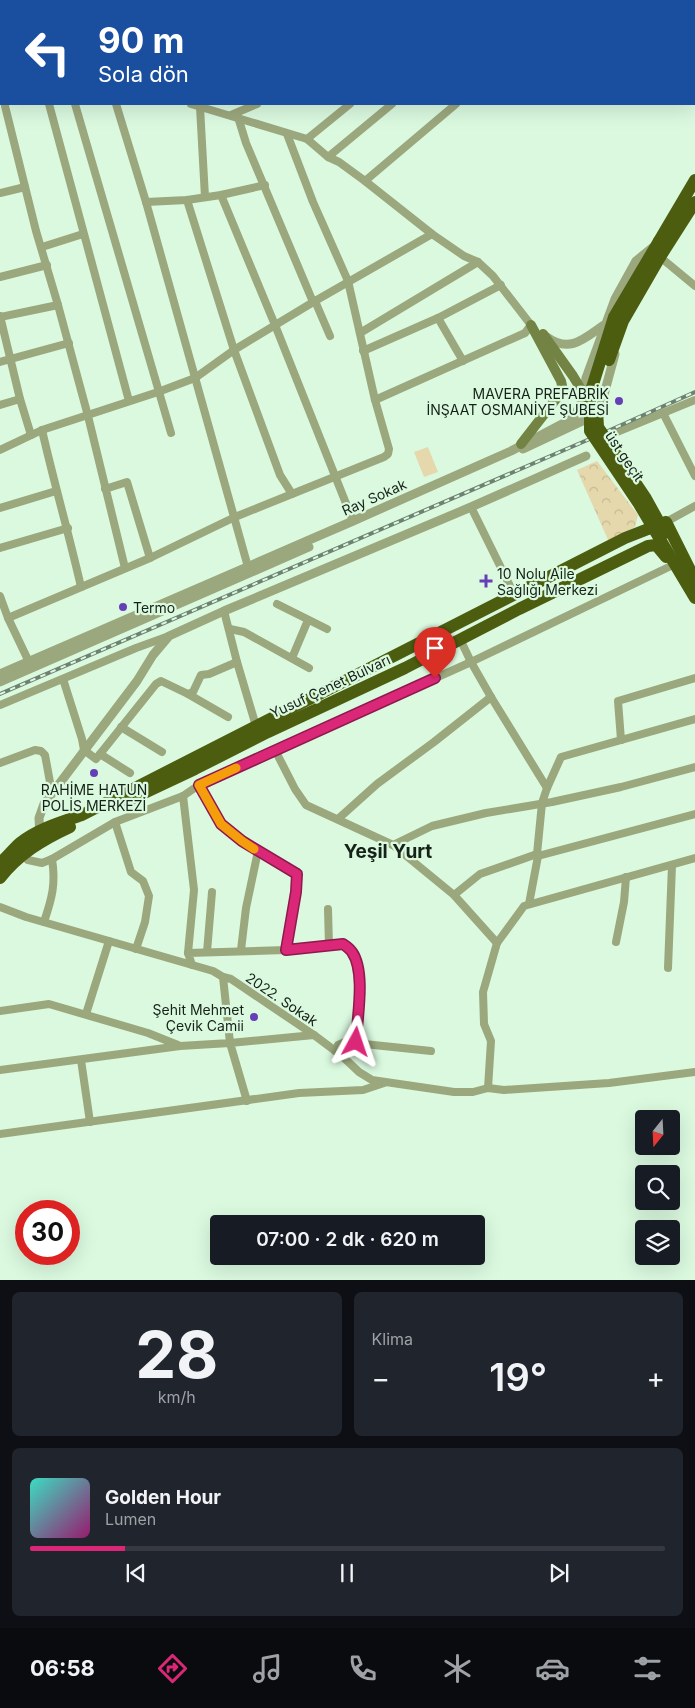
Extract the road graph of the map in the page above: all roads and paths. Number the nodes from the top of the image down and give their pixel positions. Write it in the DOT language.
graph roads {
  1 [pos="49,105"];
  2 [pos="75,105"];
  3 [pos="116,105"];
  4 [pos="195,105"];
  5 [pos="254,105"];
  6 [pos="349,105"];
  7 [pos="391,105"];
  8 [pos="455,105"];
  9 [pos="4,107"];
  10 [pos="200,107"];
  11 [pos="234,116"];
  12 [pos="287,134"];
  13 [pos="307,138"];
  14 [pos="328,158"];
  15 [pos="695,180"];
  16 [pos="365,181"];
  17 [pos="264,185"];
  18 [pos="25,187"];
  19 [pos="0,193"];
  20 [pos="221,196"];
  21 [pos="205,197"];
  22 [pos="187,200"];
  23 [pos="146,202"];
  24 [pos="693,210"];
  25 [pos="83,234"];
  26 [pos="432,234"];
  27 [pos="659,241"];
  28 [pos="42,247"];
  29 [pos="660,257"];
  30 [pos="478,262"];
  31 [pos="47,266"];
  32 [pos="0,277"];
  33 [pos="348,281"];
  34 [pos="501,285"];
  35 [pos="695,286"];
  36 [pos="314,301"];
  37 [pos="58,305"];
  38 [pos="0,317"];
  39 [pos="438,318"];
  40 [pos="532,325"];
  41 [pos="604,325"];
  42 [pos="275,326"];
  43 [pos="360,333"];
  44 [pos="543,334"];
  45 [pos="330,336"];
  46 [pos="68,343"];
  47 [pos="234,350"];
  48 [pos="364,351"];
  49 [pos="10,360"];
  50 [pos="463,361"];
  51 [pos="0,362"];
  52 [pos="195,378"];
  53 [pos="158,392"];
  54 [pos="583,394"];
  55 [pos="20,399"];
  56 [pos="376,400"];
  57 [pos="695,400"];
  58 [pos="129,401"];
  59 [pos="0,405"];
  60 [pos="595,413"];
  61 [pos="663,414"];
  62 [pos="88,416"];
  63 [pos="42,430"];
  64 [pos="171,433"];
  65 [pos="31,434"];
  66 [pos="521,444"];
  67 [pos="0,450"];
  68 [pos="586,456"];
  69 [pos="695,476"];
  70 [pos="335,477"];
  71 [pos="105,489"];
  72 [pos="56,491"];
  73 [pos="292,494"];
  74 [pos="695,506"];
  75 [pos="471,507"];
  76 [pos="0,508"];
  77 [pos="235,517"];
  78 [pos="353,522"];
  79 [pos="666,522"];
  80 [pos="68,528"];
  81 [pos="0,548"];
  82 [pos="150,558"];
  83 [pos="690,558"];
  84 [pos="673,565"];
  85 [pos="248,567"];
  86 [pos="125,568"];
  87 [pos="695,580"];
  88 [pos="695,585"];
  89 [pos="81,587"];
  90 [pos="514,594"];
  91 [pos="0,596"];
  92 [pos="695,599"];
  93 [pos="277,604"];
  94 [pos="224,611"];
  95 [pos="8,618"];
  96 [pos="308,620"];
  97 [pos="230,629"];
  98 [pos="327,629"];
  99 [pos="169,636"];
  100 [pos="460,639"];
  101 [pos="292,658"];
  102 [pos="29,662"];
  103 [pos="237,662"];
  104 [pos="471,662"];
  105 [pos="309,668"];
  106 [pos="0,674"];
  107 [pos="695,678"];
  108 [pos="62,679"];
  109 [pos="0,682"];
  110 [pos="188,694"];
  111 [pos="491,696"];
  112 [pos="0,705"];
  113 [pos="228,717"];
  114 [pos="695,720"];
  115 [pos="256,726"];
  116 [pos="121,727"];
  117 [pos="621,740"];
  118 [pos="84,750"];
  119 [pos="275,750"];
  120 [pos="162,752"];
  121 [pos="100,754"];
  122 [pos="0,763"];
  123 [pos="695,767"];
  124 [pos="130,773"];
  125 [pos="199,785"];
  126 [pos="547,788"];
  127 [pos="52,793"];
  128 [pos="182,796"];
  129 [pos="542,803"];
  130 [pos="695,814"];
  131 [pos="338,819"];
  132 [pos="115,822"];
  133 [pos="41,836"];
  134 [pos="393,846"];
  135 [pos="258,851"];
  136 [pos="538,855"];
  137 [pos="52,858"];
  138 [pos="695,858"];
  139 [pos="28,860"];
  140 [pos="0,863"];
  141 [pos="672,865"];
  142 [pos="626,877"];
  143 [pos="0,878"];
  144 [pos="212,892"];
  145 [pos="454,895"];
  146 [pos="529,904"];
  147 [pos="0,907"];
  148 [pos="328,909"];
  149 [pos="44,922"];
  150 [pos="109,941"];
  151 [pos="616,942"];
  152 [pos="496,943"];
  153 [pos="329,946"];
  154 [pos="136,948"];
  155 [pos="241,950"];
  156 [pos="286,950"];
  157 [pos="207,952"];
  158 [pos="188,953"];
  159 [pos="192,965"];
  160 [pos="668,968"];
  161 [pos="223,977"];
  162 [pos="0,1011"];
  163 [pos="86,1014"];
  164 [pos="314,1036"];
  165 [pos="356,1042"];
  166 [pos="230,1043"];
  167 [pos="180,1046"];
  168 [pos="335,1051"];
  169 [pos="431,1051"];
  170 [pos="81,1060"];
  171 [pos="0,1070"];
  172 [pos="695,1072"];
  173 [pos="384,1083"];
  174 [pos="488,1088"];
  175 [pos="247,1101"];
  176 [pos="90,1122"];
  177 [pos="0,1134"];
  1 -- 25 [label="street"];
  2 -- 53 [label="street"];
  3 -- 23 [label="street"];
  4 -- 10 [label="street"];
  5 -- 11 [label="street"];
  6 -- 13 [label="street"];
  7 -- 14 [label="street"];
  8 -- 16 [label="street"];
  9 -- 18 [label="street"];
  10 -- 11 [label="street"];
  10 -- 21 [label="street"];
  11 -- 12 [label="street"];
  11 -- 17 [label="street"];
  12 -- 13 [label="street"];
  12 -- 33 [label="street"];
  13 -- 14 [label="street"];
  14 -- 16 [label="street"];
  15 -- 27 [label="highway"];
  16 -- 26 [label="street"];
  17 -- 20 [label="street"];
  17 -- 36 [label="street"];
  18 -- 19 [label="street"];
  18 -- 28 [label="street"];
  20 -- 21 [label="street"];
  20 -- 42 [label="street"];
  21 -- 22 [label="street"];
  22 -- 23 [label="street"];
  22 -- 47 [label="street"];
  23 -- 52 [label="street"];
  24 -- 29 [label="highway"];
  25 -- 28 [label="street"];
  25 -- 58 [label="street"];
  26 -- 30 [label="street"];
  26 -- 33 [label="street"];
  27 -- 41 [label="street, Ray Sokak"];
  27 -- 92 [label="highway, üst geçit, bridge"];
  28 -- 31 [label="street"];
  29 -- 35 [label="street"];
  29 -- 60 [label="street"];
  29 -- 88 [label="highway, bridge"];
  30 -- 34 [label="street"];
  30 -- 43 [label="street"];
  31 -- 32 [label="street"];
  31 -- 37 [label="street"];
  33 -- 36 [label="street"];
  33 -- 43 [label="street"];
  34 -- 39 [label="street"];
  34 -- 40 [label="street"];
  36 -- 42 [label="street"];
  36 -- 45 [label="street"];
  37 -- 38 [label="street"];
  37 -- 46 [label="street"];
  38 -- 49 [label="street"];
  39 -- 48 [label="street"];
  39 -- 50 [label="street"];
  40 -- 44 [label="street"];
  40 -- 50 [label="street"];
  40 -- 66 [label="main road"];
  41 -- 44 [label="street"];
  41 -- 54 [label="street, Ray Sokak"];
  42 -- 47 [label="street"];
  42 -- 70 [label="street"];
  43 -- 48 [label="street"];
  44 -- 54 [label="main road"];
  46 -- 49 [label="street"];
  46 -- 62 [label="street"];
  47 -- 52 [label="street"];
  47 -- 73 [label="street"];
  48 -- 56 [label="street"];
  49 -- 51 [label="street"];
  49 -- 55 [label="street"];
  50 -- 56 [label="street"];
  52 -- 53 [label="street"];
  52 -- 77 [label="street"];
  53 -- 58 [label="street"];
  53 -- 64 [label="street"];
  54 -- 60 [label="main road"];
  54 -- 66 [label="street, Ray Sokak"];
  55 -- 59 [label="street"];
  55 -- 65 [label="street"];
  56 -- 70 [label="street"];
  57 -- 61 [label="street"];
  58 -- 62 [label="street"];
  60 -- 109 [label="street"];
  61 -- 69 [label="street"];
  61 -- 79 [label="street"];
  62 -- 63 [label="street"];
  62 -- 71 [label="street"];
  63 -- 65 [label="street"];
  63 -- 72 [label="street"];
  65 -- 67 [label="street"];
  66 -- 78 [label="street, Ray Sokak"];
  68 -- 75 [label="street"];
  70 -- 73 [label="street"];
  70 -- 78 [label="street"];
  71 -- 82 [label="street"];
  71 -- 86 [label="street"];
  72 -- 76 [label="street"];
  72 -- 80 [label="street"];
  73 -- 77 [label="street"];
  74 -- 79 [label="street"];
  75 -- 90 [label="street"];
  75 -- 94 [label="street"];
  77 -- 82 [label="street"];
  77 -- 85 [label="street"];
  78 -- 85 [label="street, Ray Sokak"];
  79 -- 83 [label="highway"];
  79 -- 90 [label="highway, Yusuf Çenet Bulvarı"];
  80 -- 81 [label="street"];
  80 -- 89 [label="street"];
  82 -- 86 [label="street"];
  83 -- 87 [label="highway"];
  84 -- 92 [label="highway"];
  84 -- 100 [label="highway, Yusuf Çenet Bulvarı"];
  84 -- 104 [label="street"];
  85 -- 102 [label="street, Ray Sokak"];
  86 -- 89 [label="street"];
  89 -- 95 [label="street"];
  90 -- 115 [label="highway, Yusuf Çenet Bulvarı"];
  91 -- 95 [label="street"];
  93 -- 96 [label="street"];
  94 -- 97 [label="street"];
  94 -- 99 [label="street"];
  95 -- 102 [label="street"];
  96 -- 98 [label="street"];
  96 -- 101 [label="street"];
  97 -- 101 [label="street"];
  97 -- 103 [label="street"];
  99 -- 108 [label="street"];
  99 -- 118 [label="street"];
  100 -- 104 [label="street"];
  100 -- 133 [label="highway, Yusuf Çenet Bulvarı"];
  101 -- 105 [label="street"];
  102 -- 106 [label="street, Ray Sokak"];
  103 -- 110 [label="street"];
  103 -- 115 [label="street"];
  104 -- 111 [label="street"];
  104 -- 119 [label="street"];
  107 -- 117 [label="street"];
  108 -- 112 [label="street"];
  108 -- 118 [label="street"];
  110 -- 113 [label="street"];
  110 -- 116 [label="street"];
  111 -- 126 [label="street"];
  111 -- 131 [label="street"];
  114 -- 117 [label="street"];
  115 -- 133 [label="highway, Yusuf Çenet Bulvarı"];
  116 -- 120 [label="street"];
  116 -- 121 [label="street"];
  117 -- 126 [label="street"];
  118 -- 121 [label="street"];
  118 -- 127 [label="street"];
  119 -- 125 [label="street"];
  119 -- 131 [label="street"];
  121 -- 124 [label="street"];
  122 -- 127 [label="street"];
  123 -- 129 [label="street"];
  125 -- 128 [label="street"];
  125 -- 135 [label="street"];
  126 -- 129 [label="street"];
  127 -- 133 [label="street"];
  128 -- 132 [label="street"];
  128 -- 158 [label="street"];
  129 -- 134 [label="street"];
  129 -- 136 [label="street"];
  130 -- 136 [label="street"];
  131 -- 134 [label="street"];
  132 -- 137 [label="street"];
  132 -- 154 [label="street"];
  133 -- 140 [label="highway, Yusuf Çenet Bulvarı"];
  133 -- 143 [label="highway, Yusuf Çenet Bulvarı"];
  134 -- 145 [label="street"];
  135 -- 155 [label="street"];
  135 -- 156 [label="street"];
  136 -- 145 [label="street"];
  136 -- 146 [label="street"];
  137 -- 139 [label="street"];
  137 -- 149 [label="street"];
  138 -- 141 [label="street"];
  141 -- 142 [label="street"];
  141 -- 160 [label="street"];
  142 -- 146 [label="street"];
  142 -- 151 [label="street"];
  144 -- 157 [label="street"];
  145 -- 152 [label="street"];
  146 -- 152 [label="street"];
  147 -- 149 [label="street, 2022. Sokak"];
  148 -- 153 [label="street"];
  149 -- 150 [label="street, 2022. Sokak"];
  150 -- 154 [label="street, 2022. Sokak"];
  150 -- 163 [label="street"];
  152 -- 174 [label="street"];
  153 -- 156 [label="street"];
  153 -- 165 [label="street"];
  154 -- 159 [label="street, 2022. Sokak"];
  155 -- 156 [label="street"];
  155 -- 157 [label="street"];
  157 -- 158 [label="street"];
  158 -- 159 [label="street"];
  159 -- 161 [label="street, 2022. Sokak"];
  161 -- 164 [label="street, 2022. Sokak"];
  161 -- 166 [label="street"];
  162 -- 163 [label="street"];
  163 -- 167 [label="street"];
  164 -- 166 [label="street"];
  164 -- 168 [label="street, 2022. Sokak"];
  165 -- 168 [label="street"];
  165 -- 169 [label="street"];
  166 -- 167 [label="street"];
  166 -- 175 [label="street"];
  167 -- 170 [label="street"];
  168 -- 173 [label="street, 2022. Sokak"];
  170 -- 171 [label="street"];
  170 -- 176 [label="street"];
  172 -- 174 [label="street, 2022. Sokak"];
  173 -- 174 [label="street, 2022. Sokak"];
  173 -- 175 [label="street"];
  175 -- 176 [label="street"];
  176 -- 177 [label="street"];
}
